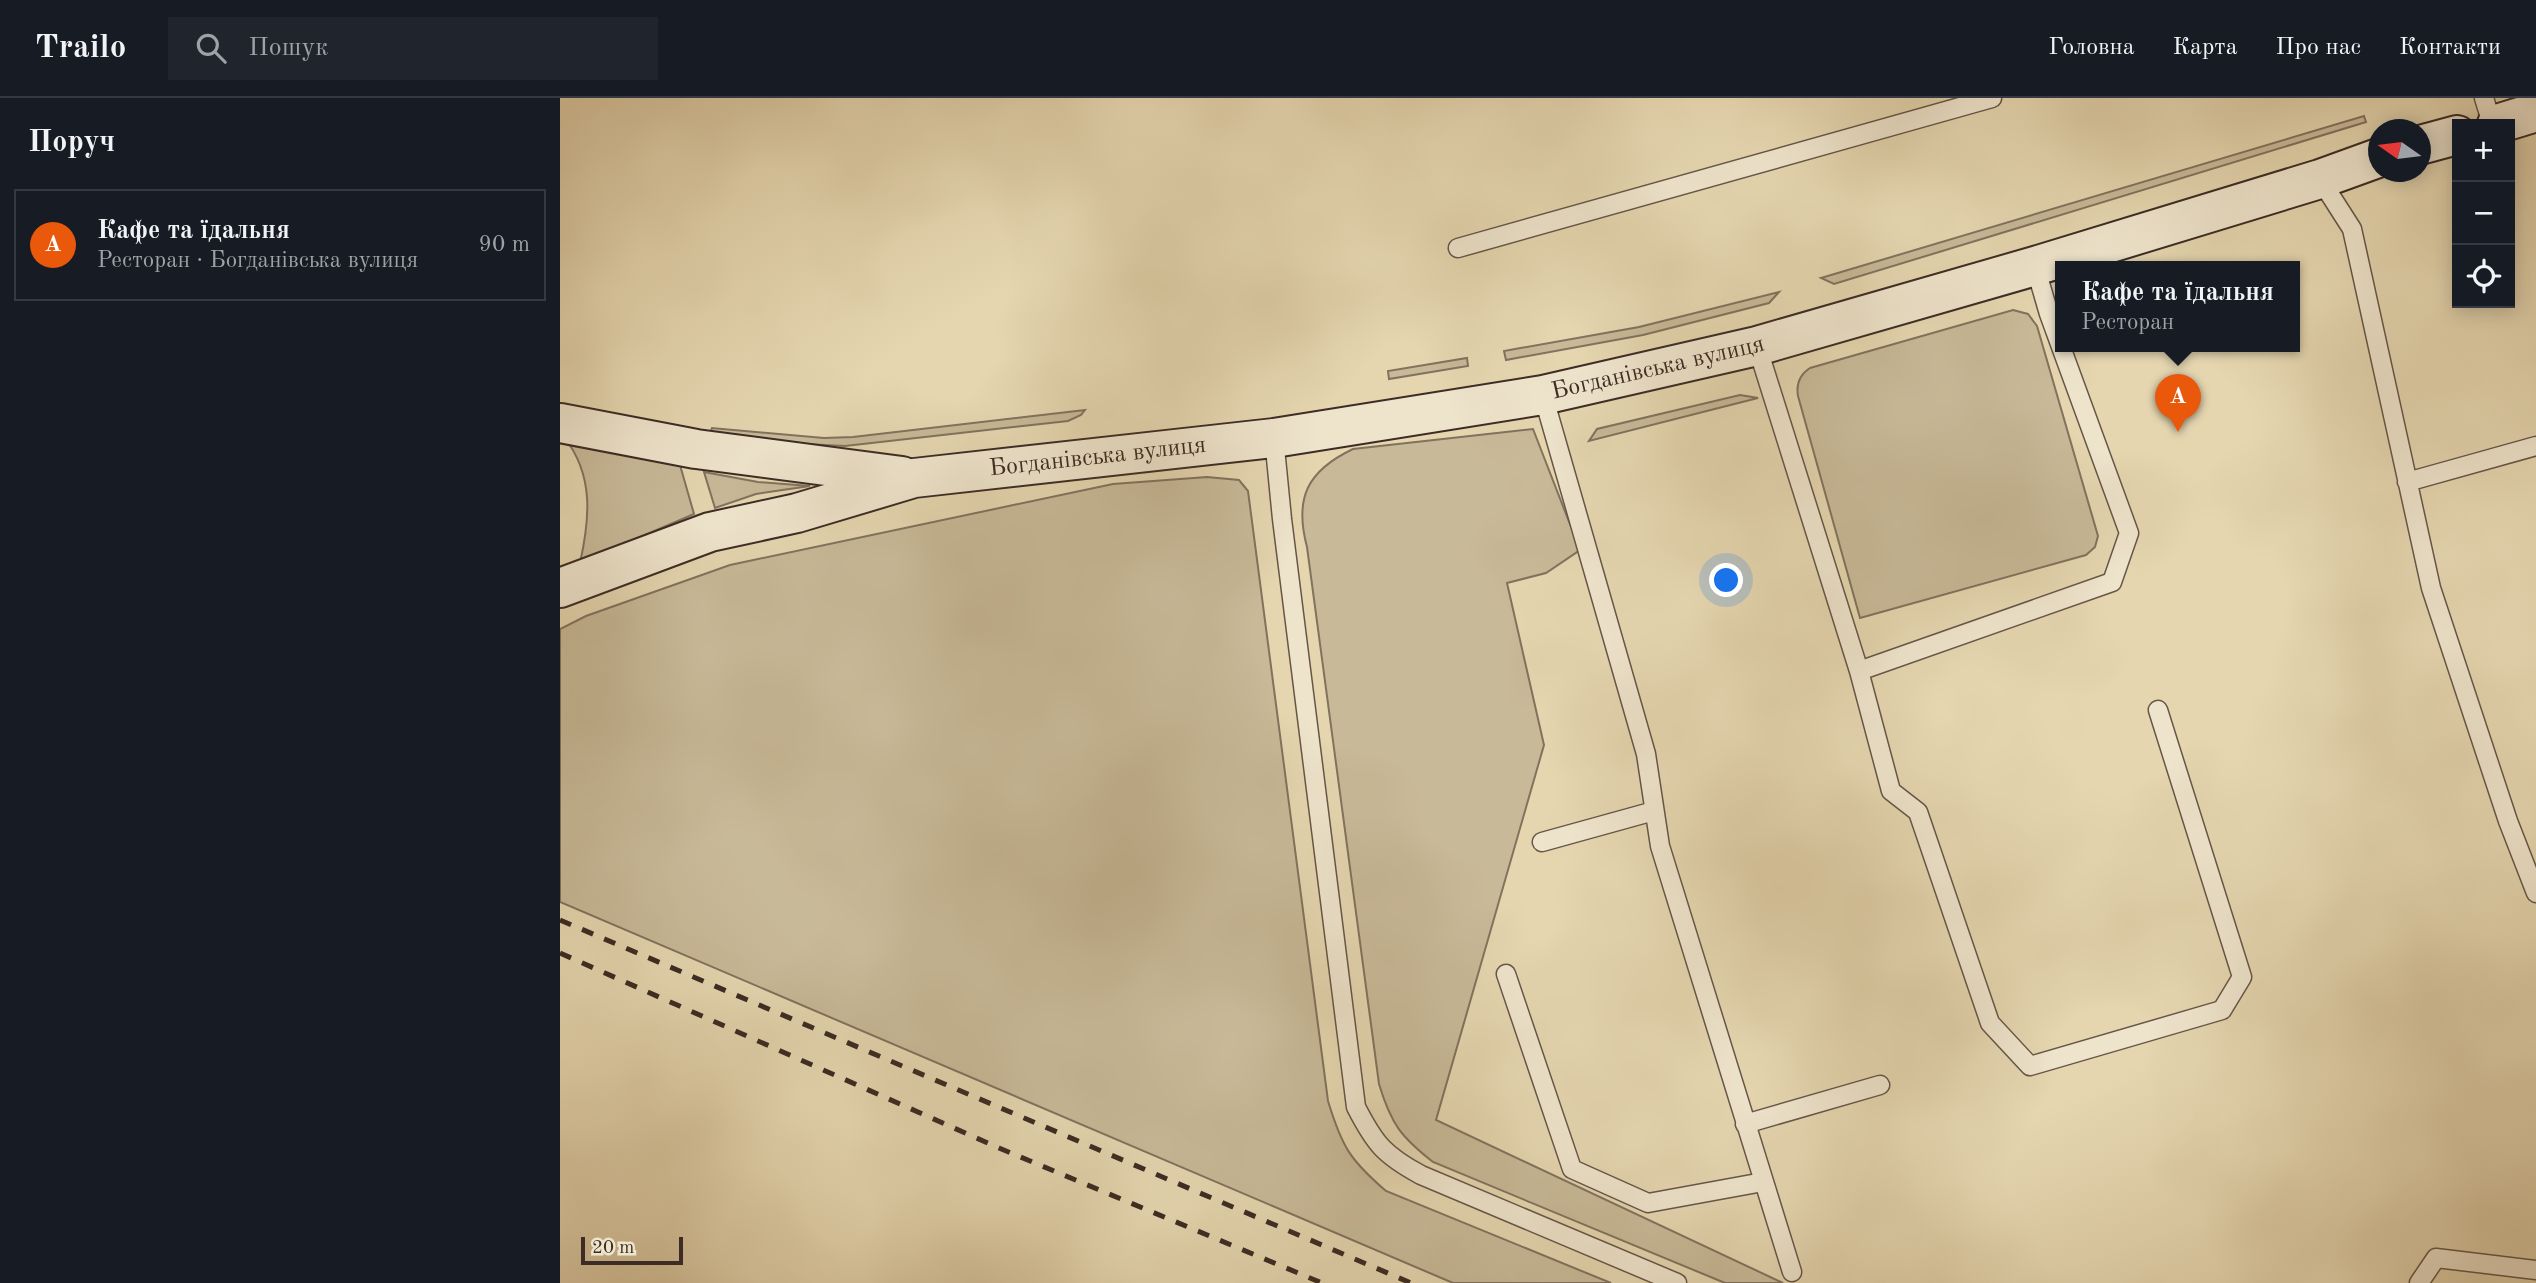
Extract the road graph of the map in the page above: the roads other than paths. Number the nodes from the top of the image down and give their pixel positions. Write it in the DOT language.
graph roads {
  1 [pos="1992,98"];
  2 [pos="2484,98"];
  3 [pos="2536,112"];
  4 [pos="2492,119"];
  5 [pos="2512,119"];
  6 [pos="2452,136"];
  7 [pos="2431,142"];
  8 [pos="2368,162"];
  9 [pos="2320,179"];
  10 [pos="1458,248"];
  11 [pos="2035,266"];
  12 [pos="2055,330"];
  13 [pos="1757,346"];
  14 [pos="2063,352"];
  15 [pos="1543,395"];
  16 [pos="560,423"];
  17 [pos="1274,438"];
  18 [pos="2536,446"];
  19 [pos="914,478"];
  20 [pos="2407,482"];
  21 [pos="560,587"];
  22 [pos="1859,671"];
  23 [pos="2158,710"];
  24 [pos="1654,811"];
  25 [pos="1542,842"];
  26 [pos="2536,893"];
  27 [pos="1506,974"];
  28 [pos="1880,1085"];
  29 [pos="1745,1124"];
  30 [pos="1763,1182"];
  31 [pos="2536,1270"];
  32 [pos="1792,1272"];
  33 [pos="1677,1283"];
  34 [pos="2419,1283"];
  1 -- 10 [label="lane"];
  2 -- 4 [label="lane"];
  3 -- 5 [label="main road"];
  6 -- 7 [label="main road"];
  8 -- 9 [label="main road, Богданівська вулиця"];
  9 -- 11 [label="main road, Богданівська вулиця"];
  9 -- 20 [label="lane"];
  11 -- 12 [label="lane"];
  11 -- 13 [label="main road, Богданівська вулиця"];
  13 -- 15 [label="main road, Богданівська вулиця"];
  13 -- 22 [label="lane"];
  14 -- 22 [label="lane"];
  15 -- 17 [label="main road, Богданівська вулиця"];
  15 -- 24 [label="lane"];
  16 -- 19 [label="main road, Богданівська вулиця"];
  17 -- 19 [label="main road, Богданівська вулиця"];
  17 -- 33 [label="lane"];
  18 -- 20 [label="lane"];
  19 -- 21 [label="main road, Богданівська вулиця"];
  20 -- 26 [label="lane"];
  22 -- 23 [label="lane"];
  24 -- 25 [label="lane"];
  24 -- 29 [label="lane"];
  27 -- 30 [label="lane"];
  28 -- 29 [label="lane"];
  29 -- 30 [label="lane"];
  30 -- 32 [label="lane"];
  31 -- 34 [label="lane"];
}
